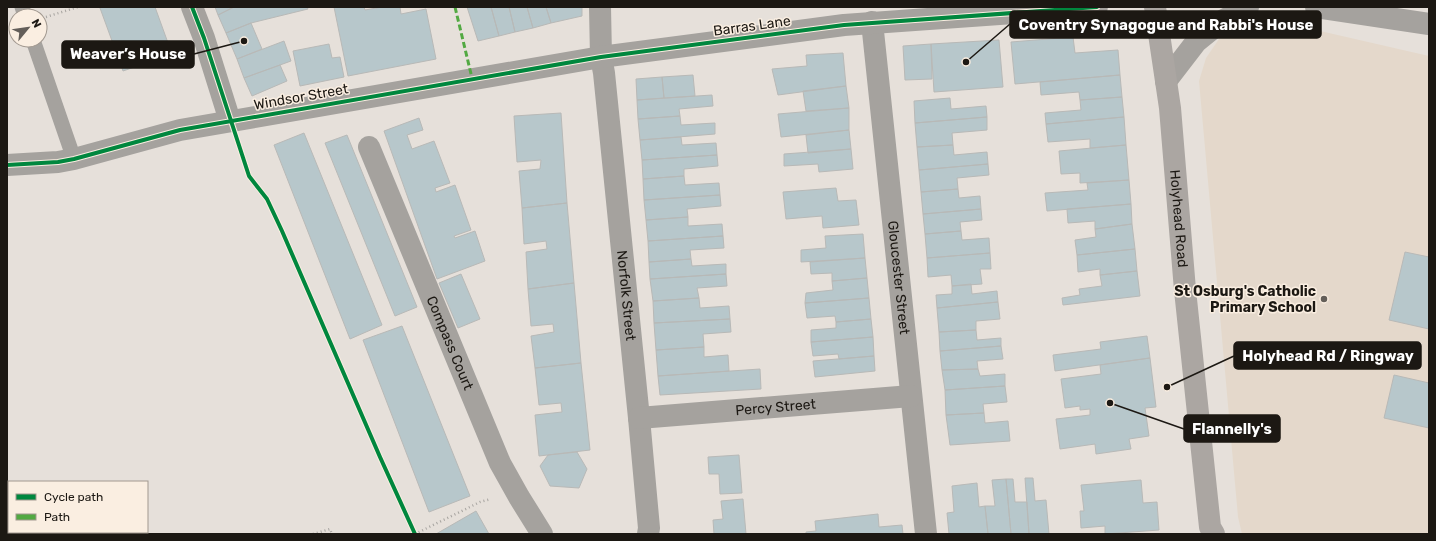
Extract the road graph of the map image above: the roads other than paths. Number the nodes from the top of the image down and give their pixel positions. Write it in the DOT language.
graph roads {
  1 [pos="192,7"];
  2 [pos="600,7"];
  3 [pos="1097,7"];
  4 [pos="1155,7"];
  5 [pos="1248,7"];
  6 [pos="1316,7"];
  7 [pos="872,22"];
  8 [pos="1429,24"];
  9 [pos="36,48"];
  10 [pos="601,57"];
  11 [pos="1166,81"];
  12 [pos="230,121"];
  13 [pos="369,147"];
  14 [pos="74,159"];
  15 [pos="7,165"];
  16 [pos="911,396"];
  17 [pos="639,418"];
  18 [pos="1210,532"];
  19 [pos="542,534"];
  20 [pos="648,534"];
  21 [pos="926,534"];
  1 -- 12 [label="street"];
  2 -- 10 [label="street, Norfolk Street"];
  3 -- 7 [label="street, Barras Lane"];
  4 -- 11 [label="highway, Holyhead Road"];
  5 -- 11 [label="street"];
  6 -- 8 [label="street"];
  7 -- 10 [label="street, Barras Lane"];
  7 -- 16 [label="street, Gloucester Street"];
  9 -- 14 [label="lane"];
  10 -- 12 [label="street, Windsor Street"];
  10 -- 17 [label="street, Norfolk Street"];
  11 -- 18 [label="highway, Holyhead Road"];
  12 -- 14 [label="street, Windsor Street"];
  13 -- 19 [label="street, Compass Court"];
  14 -- 15 [label="street, Windsor Street"];
  16 -- 17 [label="street, Percy Street"];
  16 -- 21 [label="street, Gloucester Street"];
  17 -- 20 [label="street, Norfolk Street"];
}
